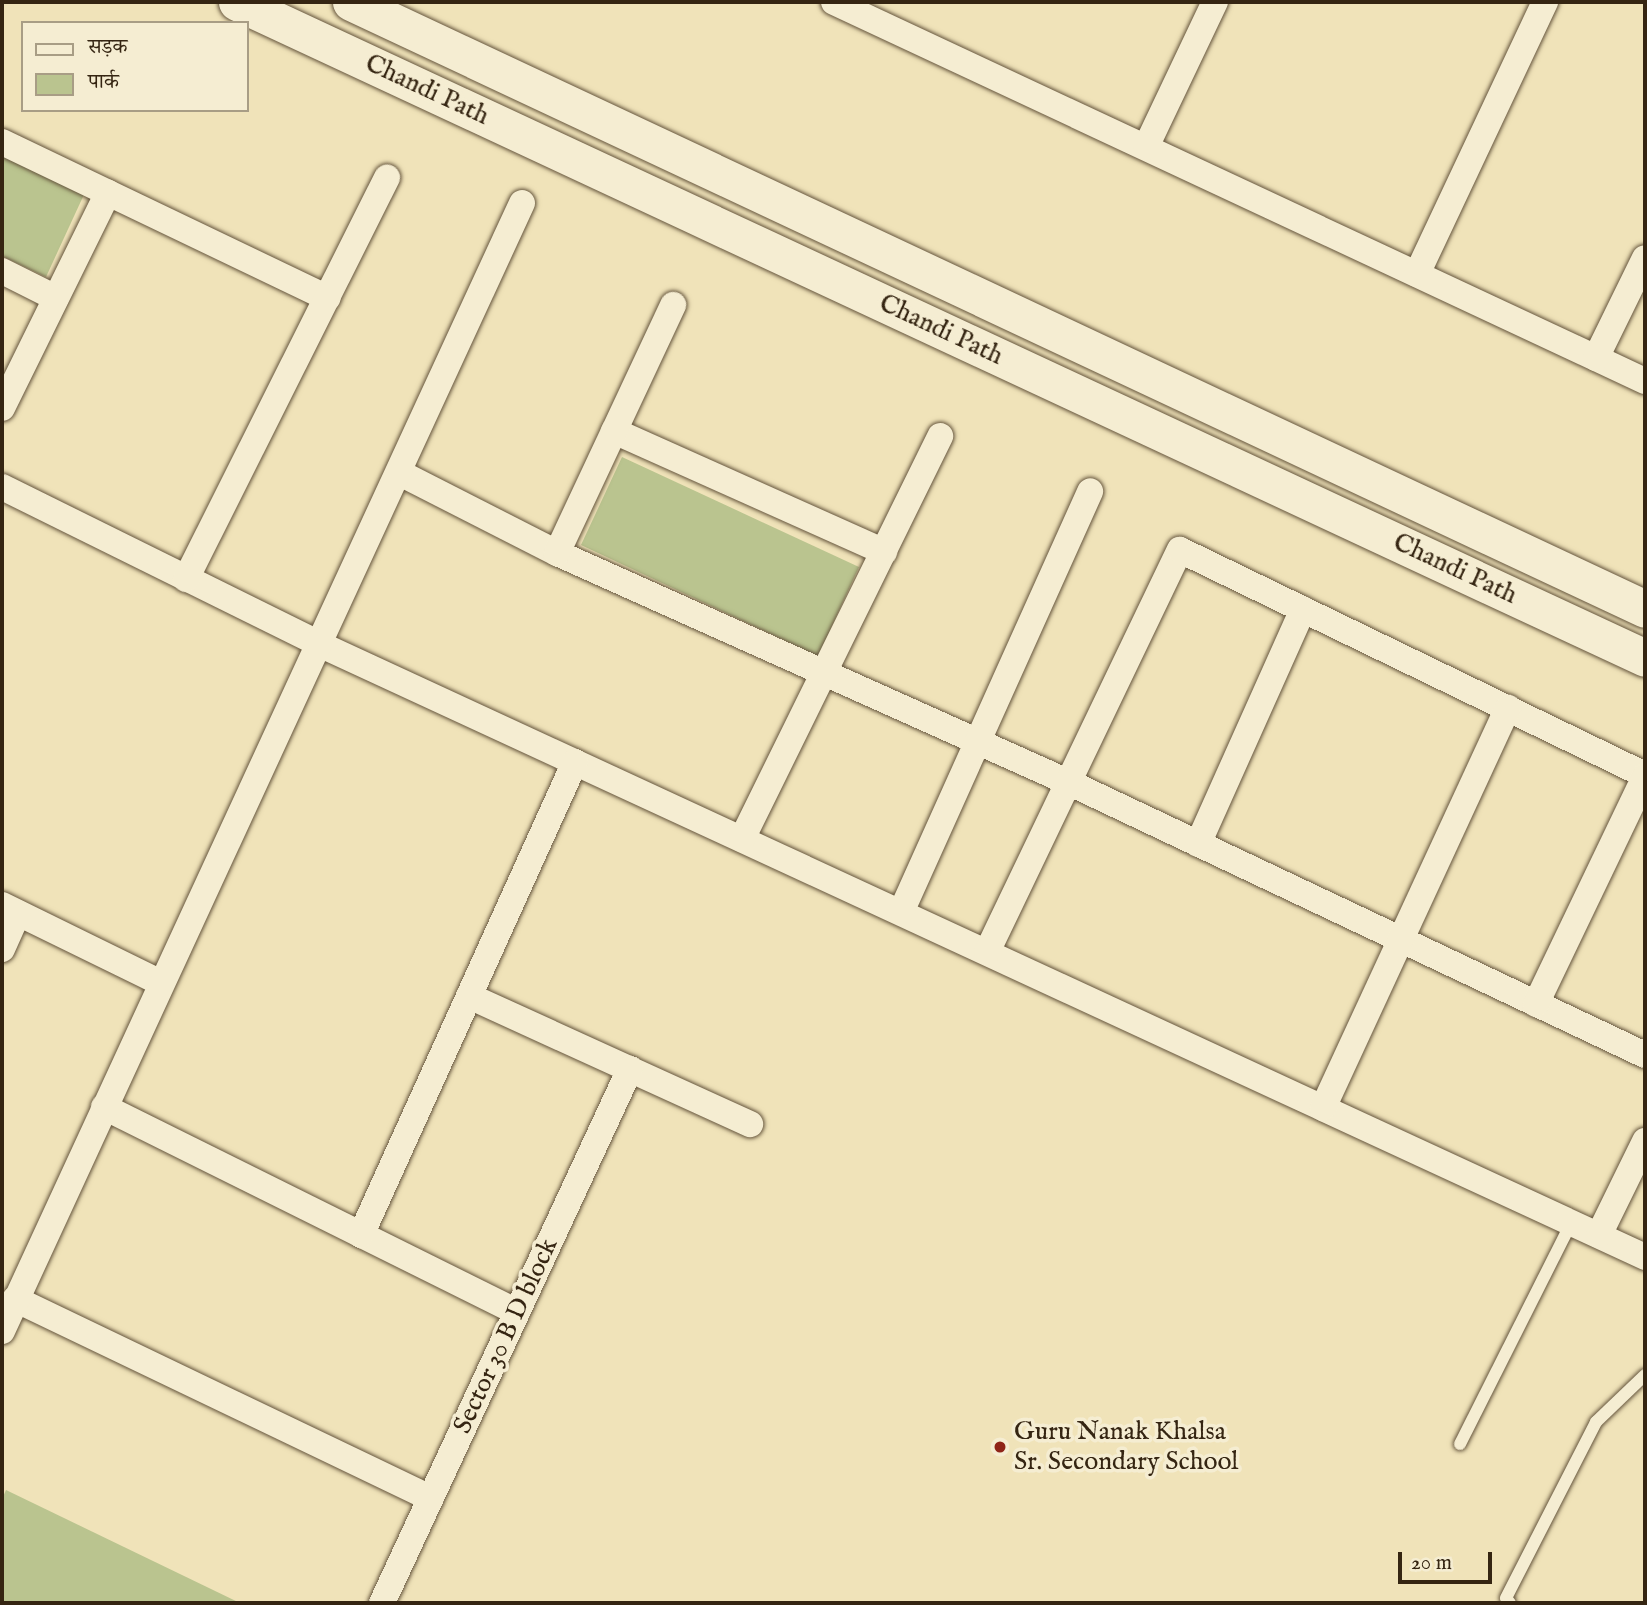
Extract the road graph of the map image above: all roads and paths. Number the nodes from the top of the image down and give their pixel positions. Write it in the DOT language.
graph roads {
  1 [pos="237,2"];
  2 [pos="351,2"];
  3 [pos="834,2"];
  4 [pos="1216,2"];
  5 [pos="1545,2"];
  6 [pos="2,142"];
  7 [pos="1146,148"];
  8 [pos="387,178"];
  9 [pos="108,192"];
  10 [pos="523,203"];
  11 [pos="1645,258"];
  12 [pos="2,271"];
  13 [pos="1417,274"];
  14 [pos="56,298"];
  15 [pos="328,298"];
  16 [pos="673,305"];
  17 [pos="1597,358"];
  18 [pos="1645,381"];
  19 [pos="2,408"];
  20 [pos="614,431"];
  21 [pos="940,436"];
  22 [pos="400,473"];
  23 [pos="2,487"];
  24 [pos="1090,491"];
  25 [pos="884,552"];
  26 [pos="557,553"];
  27 [pos="186,579"];
  28 [pos="1303,609"];
  29 [pos="1645,609"];
  30 [pos="319,644"];
  31 [pos="1645,658"];
  32 [pos="824,675"];
  33 [pos="1508,708"];
  34 [pos="978,742"];
  35 [pos="575,762"];
  36 [pos="1645,776"];
  37 [pos="1070,783"];
  38 [pos="742,839"];
  39 [pos="1198,844"];
  40 [pos="10,909"];
  41 [pos="902,911"];
  42 [pos="1402,940"];
  43 [pos="2,949"];
  44 [pos="986,952"];
  45 [pos="161,983"];
  46 [pos="469,996"];
  47 [pos="1536,1003"];
  48 [pos="1645,1055"];
  49 [pos="630,1069"];
  50 [pos="104,1107"];
  51 [pos="1323,1108"];
  52 [pos="750,1124"];
  53 [pos="1645,1141"];
  54 [pos="1572,1223"];
  55 [pos="361,1235"];
  56 [pos="1600,1236"];
  57 [pos="1645,1257"];
  58 [pos="15,1299"];
  59 [pos="517,1312"];
  60 [pos="2,1331"];
  61 [pos="1642,1382"];
  62 [pos="1460,1444"];
  63 [pos="431,1498"];
  64 [pos="382,1603"];
  65 [pos="1510,1603"];
  1 -- 31 [label="main road, Chandi Path"];
  2 -- 29 [label="main road, Chandi Path"];
  3 -- 7 [label="street"];
  4 -- 7 [label="street"];
  5 -- 13 [label="street"];
  6 -- 9 [label="street"];
  7 -- 13 [label="street"];
  8 -- 15 [label="street"];
  9 -- 14 [label="street"];
  9 -- 15 [label="street"];
  10 -- 22 [label="street"];
  11 -- 17 [label="street"];
  12 -- 14 [label="street"];
  13 -- 17 [label="street"];
  14 -- 19 [label="street"];
  15 -- 27 [label="street"];
  16 -- 20 [label="street"];
  17 -- 18 [label="street"];
  20 -- 25 [label="street"];
  20 -- 26 [label="street"];
  21 -- 25 [label="street"];
  22 -- 26 [label="street"];
  22 -- 30 [label="street"];
  23 -- 27 [label="street"];
  24 -- 34 [label="street"];
  25 -- 32 [label="street"];
  26 -- 32 [label="street"];
  27 -- 30 [label="street"];
  28 -- 33 [label="street"];
  28 -- 37 [label="street"];
  28 -- 39 [label="street"];
  30 -- 35 [label="street"];
  30 -- 45 [label="street"];
  32 -- 34 [label="street"];
  32 -- 38 [label="street"];
  33 -- 36 [label="street"];
  33 -- 42 [label="street"];
  34 -- 37 [label="street"];
  34 -- 41 [label="street"];
  35 -- 38 [label="street"];
  35 -- 46 [label="street"];
  36 -- 47 [label="street"];
  37 -- 39 [label="street"];
  37 -- 44 [label="street"];
  38 -- 41 [label="street"];
  39 -- 42 [label="street"];
  40 -- 43 [label="street"];
  40 -- 45 [label="street"];
  41 -- 44 [label="street"];
  42 -- 47 [label="street"];
  42 -- 51 [label="street"];
  44 -- 51 [label="street"];
  45 -- 50 [label="street"];
  46 -- 49 [label="street"];
  46 -- 55 [label="street"];
  47 -- 48 [label="street"];
  49 -- 52 [label="street"];
  49 -- 59 [label="street, Sector 30 B D block"];
  50 -- 55 [label="street"];
  50 -- 58 [label="street"];
  51 -- 54 [label="street"];
  53 -- 56 [label="street"];
  54 -- 56 [label="street"];
  54 -- 62 [label="lane"];
  55 -- 59 [label="street"];
  56 -- 57 [label="street"];
  58 -- 60 [label="street"];
  58 -- 63 [label="street"];
  59 -- 63 [label="street, Sector 30 B D block"];
  61 -- 65 [label="lane"];
  63 -- 64 [label="street, Sector 30 B D block"];
}
